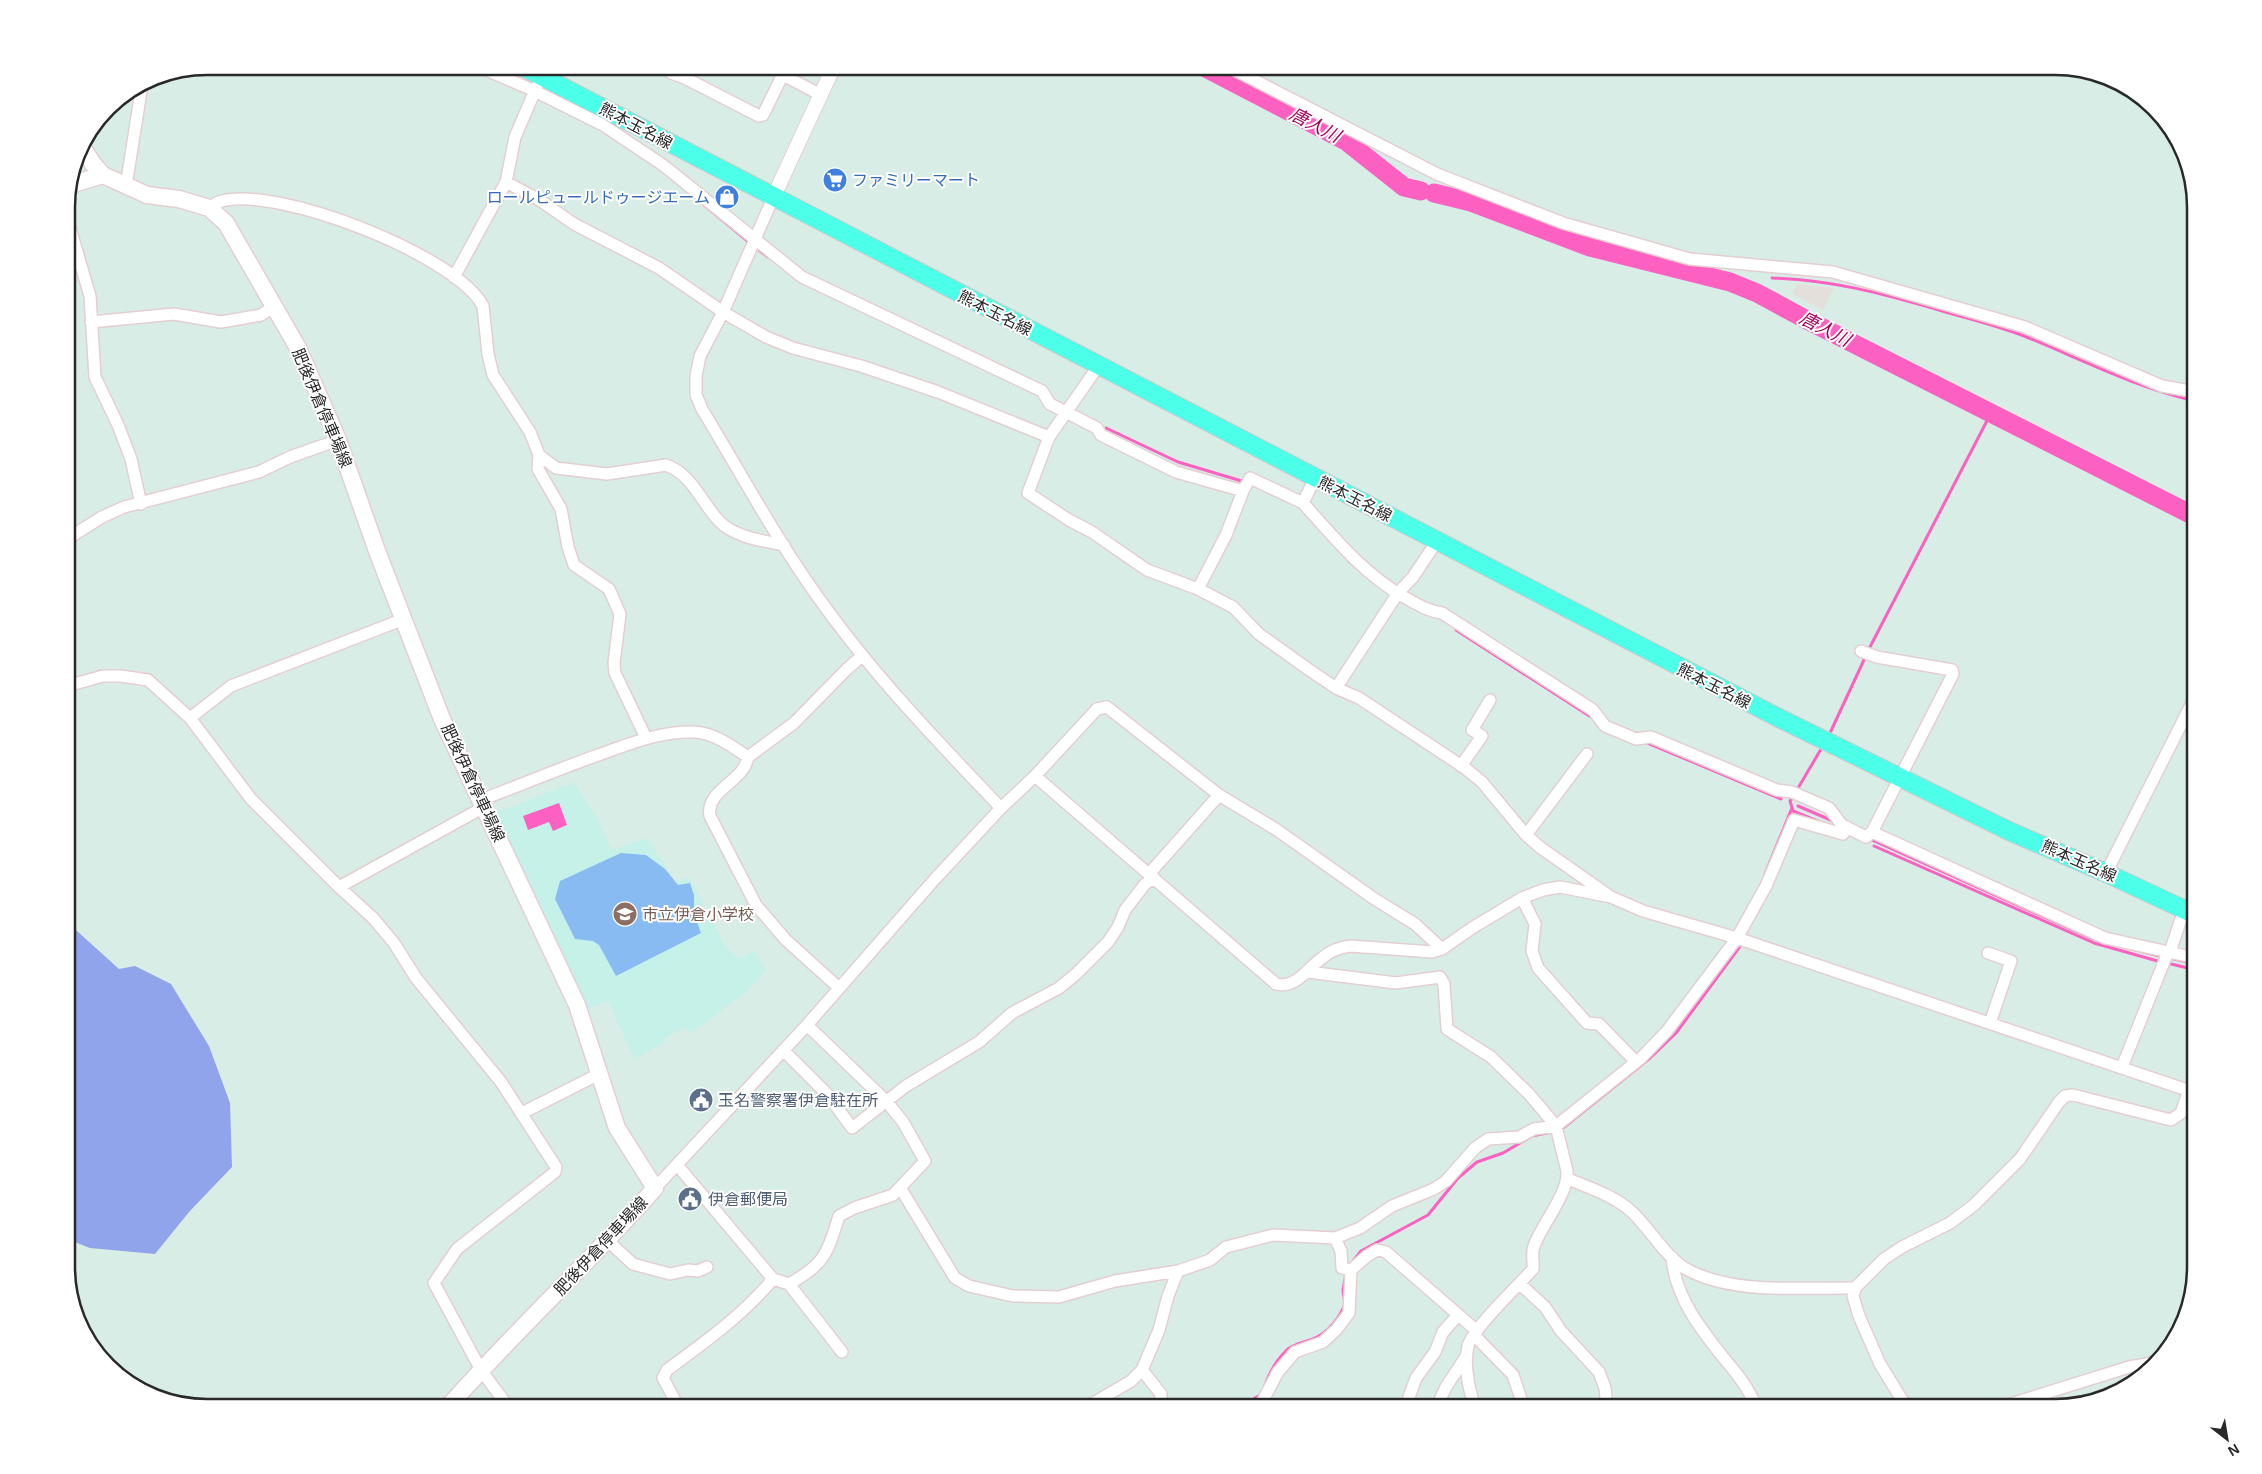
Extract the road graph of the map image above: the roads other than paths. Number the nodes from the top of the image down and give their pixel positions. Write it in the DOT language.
graph roads {
  1 [pos="498,75"];
  2 [pos="527,75"];
  3 [pos="677,75"];
  4 [pos="783,75"];
  5 [pos="791,75"];
  6 [pos="830,75"];
  7 [pos="1244,75"];
  8 [pos="535,91"];
  9 [pos="141,93"];
  10 [pos="821,95"];
  11 [pos="87,154"];
  12 [pos="103,175"];
  13 [pos="506,182"];
  14 [pos="78,183"];
  15 [pos="126,186"];
  16 [pos="773,198"];
  17 [pos="209,208"];
  18 [pos="752,246"];
  19 [pos="75,247"];
  20 [pos="454,277"];
  21 [pos="273,308"];
  22 [pos="723,312"];
  23 [pos="91,322"];
  24 [pos="1100,365"];
  25 [pos="2187,390"];
  26 [pos="1067,412"];
  27 [pos="1049,437"];
  28 [pos="338,440"];
  29 [pos="539,455"];
  30 [pos="1315,478"];
  31 [pos="1245,487"];
  32 [pos="1304,503"];
  33 [pos="141,504"];
  34 [pos="75,533"];
  35 [pos="1437,541"];
  36 [pos="784,545"];
  37 [pos="1198,589"];
  38 [pos="1398,593"];
  39 [pos="404,619"];
  40 [pos="1865,652"];
  41 [pos="862,656"];
  42 [pos="75,684"];
  43 [pos="1336,688"];
  44 [pos="1490,700"];
  45 [pos="2187,713"];
  46 [pos="190,718"];
  47 [pos="646,738"];
  48 [pos="1587,754"];
  49 [pos="748,757"];
  50 [pos="1462,766"];
  51 [pos="1036,776"];
  52 [pos="1899,779"];
  53 [pos="1219,795"];
  54 [pos="482,804"];
  55 [pos="1001,808"];
  56 [pos="1847,827"];
  57 [pos="1872,832"];
  58 [pos="1526,835"];
  59 [pos="2106,873"];
  60 [pos="1151,876"];
  61 [pos="339,887"];
  62 [pos="1611,897"];
  63 [pos="1522,898"];
  64 [pos="2187,911"];
  65 [pos="2187,918"];
  66 [pos="1737,938"];
  67 [pos="1442,950"];
  68 [pos="1988,953"];
  69 [pos="2167,956"];
  70 [pos="2187,957"];
  71 [pos="1308,972"];
  72 [pos="838,987"];
  73 [pos="1990,1023"];
  74 [pos="807,1025"];
  75 [pos="783,1050"];
  76 [pos="1636,1062"];
  77 [pos="2122,1067"];
  78 [pos="599,1074"];
  79 [pos="2187,1089"];
  80 [pos="2187,1101"];
  81 [pos="887,1102"];
  82 [pos="522,1113"];
  83 [pos="1556,1126"];
  84 [pos="678,1166"];
  85 [pos="1568,1179"];
  86 [pos="655,1188"];
  87 [pos="900,1189"];
  88 [pos="1335,1238"];
  89 [pos="608,1241"];
  90 [pos="1672,1257"];
  91 [pos="707,1267"];
  92 [pos="1348,1269"];
  93 [pos="1178,1271"];
  94 [pos="774,1279"];
  95 [pos="789,1284"];
  96 [pos="1520,1284"];
  97 [pos="1855,1288"];
  98 [pos="1458,1315"];
  99 [pos="1475,1333"];
  100 [pos="842,1352"];
  101 [pos="1467,1355"];
  102 [pos="2143,1365"];
  103 [pos="481,1370"];
  104 [pos="1142,1370"];
  105 [pos="455,1399"];
  106 [pos="502,1399"];
  107 [pos="674,1399"];
  108 [pos="1100,1399"];
  109 [pos="1160,1399"];
  110 [pos="1264,1399"];
  111 [pos="1408,1399"];
  112 [pos="1440,1399"];
  113 [pos="1472,1399"];
  114 [pos="1521,1399"];
  115 [pos="1606,1399"];
  116 [pos="1751,1399"];
  117 [pos="1901,1399"];
  118 [pos="2027,1399"];
  1 -- 8 [label="street"];
  2 -- 8 [label="main road, 熊本玉名線"];
  3 -- 4 [label="street"];
  5 -- 10 [label="street"];
  6 -- 10 [label="street"];
  7 -- 25 [label="street"];
  8 -- 13 [label="street"];
  8 -- 16 [label="main road, 熊本玉名線"];
  8 -- 18 [label="street"];
  9 -- 15 [label="street"];
  10 -- 16 [label="street"];
  11 -- 12 [label="main road"];
  12 -- 14 [label="main road"];
  12 -- 15 [label="main road, 肥後伊倉停車場線"];
  13 -- 20 [label="street"];
  13 -- 22 [label="street"];
  15 -- 17 [label="main road, 肥後伊倉停車場線"];
  16 -- 18 [label="street"];
  16 -- 24 [label="main road, 熊本玉名線"];
  17 -- 20 [label="street"];
  17 -- 21 [label="main road, 肥後伊倉停車場線"];
  18 -- 22 [label="street"];
  18 -- 26 [label="street"];
  19 -- 23 [label="street"];
  20 -- 29 [label="street"];
  21 -- 23 [label="street"];
  21 -- 28 [label="main road, 肥後伊倉停車場線"];
  22 -- 27 [label="street"];
  22 -- 36 [label="street"];
  23 -- 33 [label="street"];
  24 -- 26 [label="street"];
  24 -- 30 [label="main road, 熊本玉名線"];
  26 -- 27 [label="street"];
  26 -- 31 [label="street"];
  27 -- 37 [label="street"];
  28 -- 33 [label="street"];
  28 -- 39 [label="main road, 肥後伊倉停車場線"];
  29 -- 36 [label="street"];
  29 -- 47 [label="street"];
  30 -- 32 [label="street"];
  30 -- 35 [label="main road, 熊本玉名線"];
  31 -- 32 [label="street"];
  31 -- 37 [label="street"];
  32 -- 38 [label="street"];
  33 -- 34 [label="street"];
  35 -- 38 [label="street"];
  35 -- 52 [label="main road, 熊本玉名線"];
  36 -- 41 [label="street"];
  37 -- 43 [label="street"];
  38 -- 43 [label="street"];
  38 -- 56 [label="street"];
  39 -- 46 [label="street"];
  39 -- 54 [label="main road, 肥後伊倉停車場線"];
  40 -- 52 [label="street"];
  41 -- 49 [label="street"];
  41 -- 55 [label="street"];
  42 -- 46 [label="street"];
  43 -- 50 [label="street"];
  44 -- 50 [label="street"];
  45 -- 59 [label="street"];
  46 -- 61 [label="street"];
  47 -- 49 [label="street"];
  47 -- 54 [label="street"];
  48 -- 58 [label="street"];
  49 -- 72 [label="street"];
  50 -- 58 [label="street"];
  51 -- 53 [label="street"];
  51 -- 55 [label="street"];
  51 -- 60 [label="street"];
  52 -- 57 [label="street"];
  52 -- 59 [label="main road, 熊本玉名線"];
  53 -- 60 [label="street"];
  53 -- 67 [label="street"];
  54 -- 61 [label="street"];
  54 -- 78 [label="main road, 肥後伊倉停車場線"];
  55 -- 72 [label="street"];
  56 -- 57 [label="street"];
  56 -- 66 [label="street"];
  57 -- 69 [label="street"];
  58 -- 62 [label="street"];
  59 -- 64 [label="main road, 熊本玉名線"];
  60 -- 71 [label="street"];
  60 -- 81 [label="street"];
  61 -- 82 [label="street"];
  62 -- 63 [label="street"];
  62 -- 66 [label="street"];
  63 -- 67 [label="street"];
  63 -- 76 [label="street"];
  65 -- 69 [label="street"];
  66 -- 73 [label="street"];
  66 -- 76 [label="street"];
  67 -- 71 [label="street"];
  68 -- 73 [label="street"];
  69 -- 70 [label="street"];
  69 -- 77 [label="street"];
  71 -- 83 [label="street"];
  72 -- 74 [label="street"];
  73 -- 77 [label="street"];
  74 -- 75 [label="street"];
  74 -- 81 [label="street"];
  75 -- 81 [label="street"];
  75 -- 84 [label="street"];
  76 -- 83 [label="street"];
  77 -- 79 [label="street"];
  78 -- 82 [label="street"];
  78 -- 86 [label="main road, 肥後伊倉停車場線"];
  80 -- 97 [label="street"];
  81 -- 87 [label="street"];
  82 -- 103 [label="street"];
  83 -- 85 [label="street"];
  83 -- 88 [label="street"];
  84 -- 86 [label="street"];
  84 -- 94 [label="street"];
  85 -- 90 [label="street"];
  85 -- 96 [label="street"];
  86 -- 89 [label="main road, 肥後伊倉停車場線"];
  87 -- 93 [label="street"];
  87 -- 95 [label="street"];
  88 -- 92 [label="street"];
  88 -- 93 [label="street"];
  89 -- 91 [label="street"];
  89 -- 103 [label="main road, 肥後伊倉停車場線"];
  90 -- 97 [label="street"];
  90 -- 116 [label="street"];
  92 -- 98 [label="street"];
  92 -- 110 [label="street"];
  93 -- 104 [label="street"];
  94 -- 95 [label="street"];
  94 -- 107 [label="street"];
  95 -- 100 [label="street"];
  96 -- 99 [label="street"];
  96 -- 115 [label="street"];
  97 -- 117 [label="street"];
  98 -- 99 [label="street"];
  98 -- 111 [label="street"];
  99 -- 101 [label="street"];
  99 -- 114 [label="street"];
  101 -- 112 [label="street"];
  101 -- 113 [label="street"];
  102 -- 118 [label="street"];
  103 -- 105 [label="main road, 肥後伊倉停車場線"];
  103 -- 106 [label="street"];
  104 -- 108 [label="street"];
  104 -- 109 [label="street"];
}
